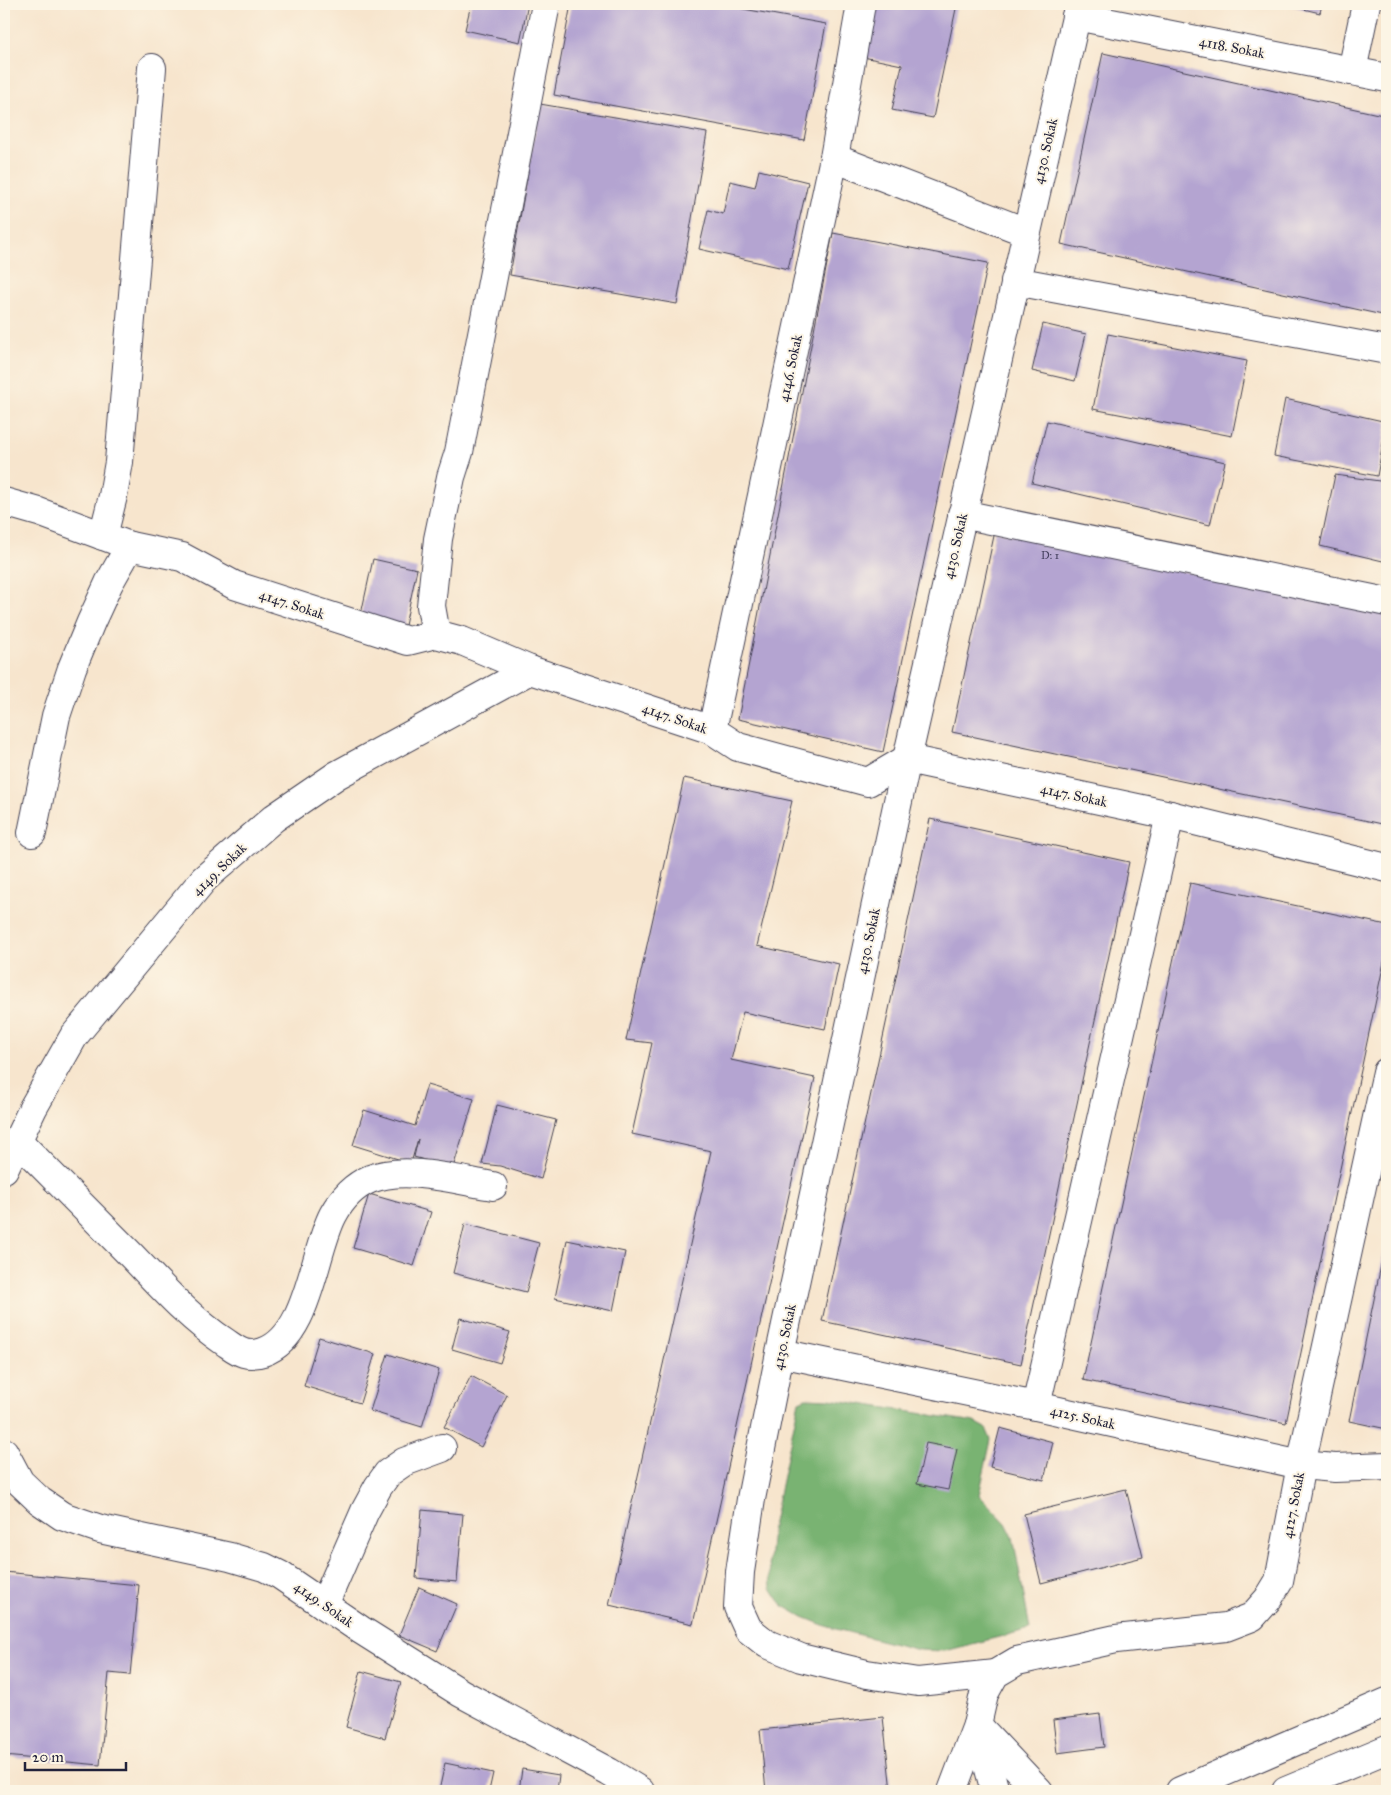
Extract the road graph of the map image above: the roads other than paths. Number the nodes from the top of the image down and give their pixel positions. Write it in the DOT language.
graph roads {
  1 [pos="546,4"];
  2 [pos="861,4"];
  3 [pos="1366,4"];
  4 [pos="1077,10"];
  5 [pos="152,68"];
  6 [pos="1352,71"];
  7 [pos="1387,78"];
  8 [pos="834,158"];
  9 [pos="1026,232"];
  10 [pos="1015,282"];
  11 [pos="1387,350"];
  12 [pos="4,502"];
  13 [pos="962,514"];
  14 [pos="102,536"];
  15 [pos="130,546"];
  16 [pos="1387,602"];
  17 [pos="436,634"];
  18 [pos="530,670"];
  19 [pos="712,730"];
  20 [pos="907,759"];
  21 [pos="1170,815"];
  22 [pos="32,833"];
  23 [pos="1387,868"];
  24 [pos="1387,1072"];
  25 [pos="17,1140"];
  26 [pos="4,1169"];
  27 [pos="493,1186"];
  28 [pos="780,1352"];
  29 [pos="1036,1406"];
  30 [pos="442,1448"];
  31 [pos="4,1452"];
  32 [pos="1301,1465"];
  33 [pos="1387,1466"];
  34 [pos="324,1605"];
  35 [pos="995,1674"];
  36 [pos="1387,1702"];
  37 [pos="977,1725"];
  38 [pos="1387,1749"];
  39 [pos="640,1791"];
  40 [pos="952,1791"];
  41 [pos="973,1791"];
  42 [pos="995,1791"];
  43 [pos="1039,1791"];
  44 [pos="1180,1791"];
  45 [pos="1286,1791"];
  1 -- 17 [label="street"];
  2 -- 8 [label="street, 4146. Sokak"];
  3 -- 6 [label="street"];
  4 -- 6 [label="street, 4118. Sokak"];
  4 -- 9 [label="street, 4130. Sokak"];
  5 -- 14 [label="street"];
  6 -- 7 [label="street, 4118. Sokak"];
  8 -- 9 [label="street"];
  8 -- 19 [label="street, 4146. Sokak"];
  9 -- 10 [label="street, 4130. Sokak"];
  10 -- 11 [label="street"];
  10 -- 13 [label="street, 4130. Sokak"];
  12 -- 14 [label="street, 4147. Sokak"];
  13 -- 16 [label="street"];
  13 -- 20 [label="street, 4130. Sokak"];
  14 -- 15 [label="street, 4147. Sokak"];
  15 -- 17 [label="street, 4147. Sokak"];
  15 -- 22 [label="street"];
  17 -- 18 [label="street, 4147. Sokak"];
  18 -- 19 [label="street, 4147. Sokak"];
  18 -- 25 [label="street, 4149. Sokak"];
  19 -- 20 [label="street, 4147. Sokak"];
  20 -- 21 [label="street, 4147. Sokak"];
  20 -- 28 [label="street, 4130. Sokak"];
  21 -- 23 [label="street, 4147. Sokak"];
  21 -- 29 [label="street"];
  24 -- 32 [label="street, 4127. Sokak"];
  25 -- 26 [label="street, 4149. Sokak"];
  25 -- 27 [label="street"];
  28 -- 29 [label="street, 4125. Sokak"];
  28 -- 35 [label="street, 4130. Sokak"];
  29 -- 32 [label="street, 4125. Sokak"];
  30 -- 34 [label="street"];
  31 -- 34 [label="street, 4149. Sokak"];
  32 -- 33 [label="street, 4125. Sokak"];
  32 -- 35 [label="street, 4127. Sokak"];
  34 -- 39 [label="street, 4149. Sokak"];
  35 -- 37 [label="street"];
  36 -- 44 [label="street"];
  37 -- 40 [label="street"];
  37 -- 41 [label="street"];
  37 -- 42 [label="street"];
  37 -- 43 [label="street"];
  38 -- 45 [label="street"];
}
